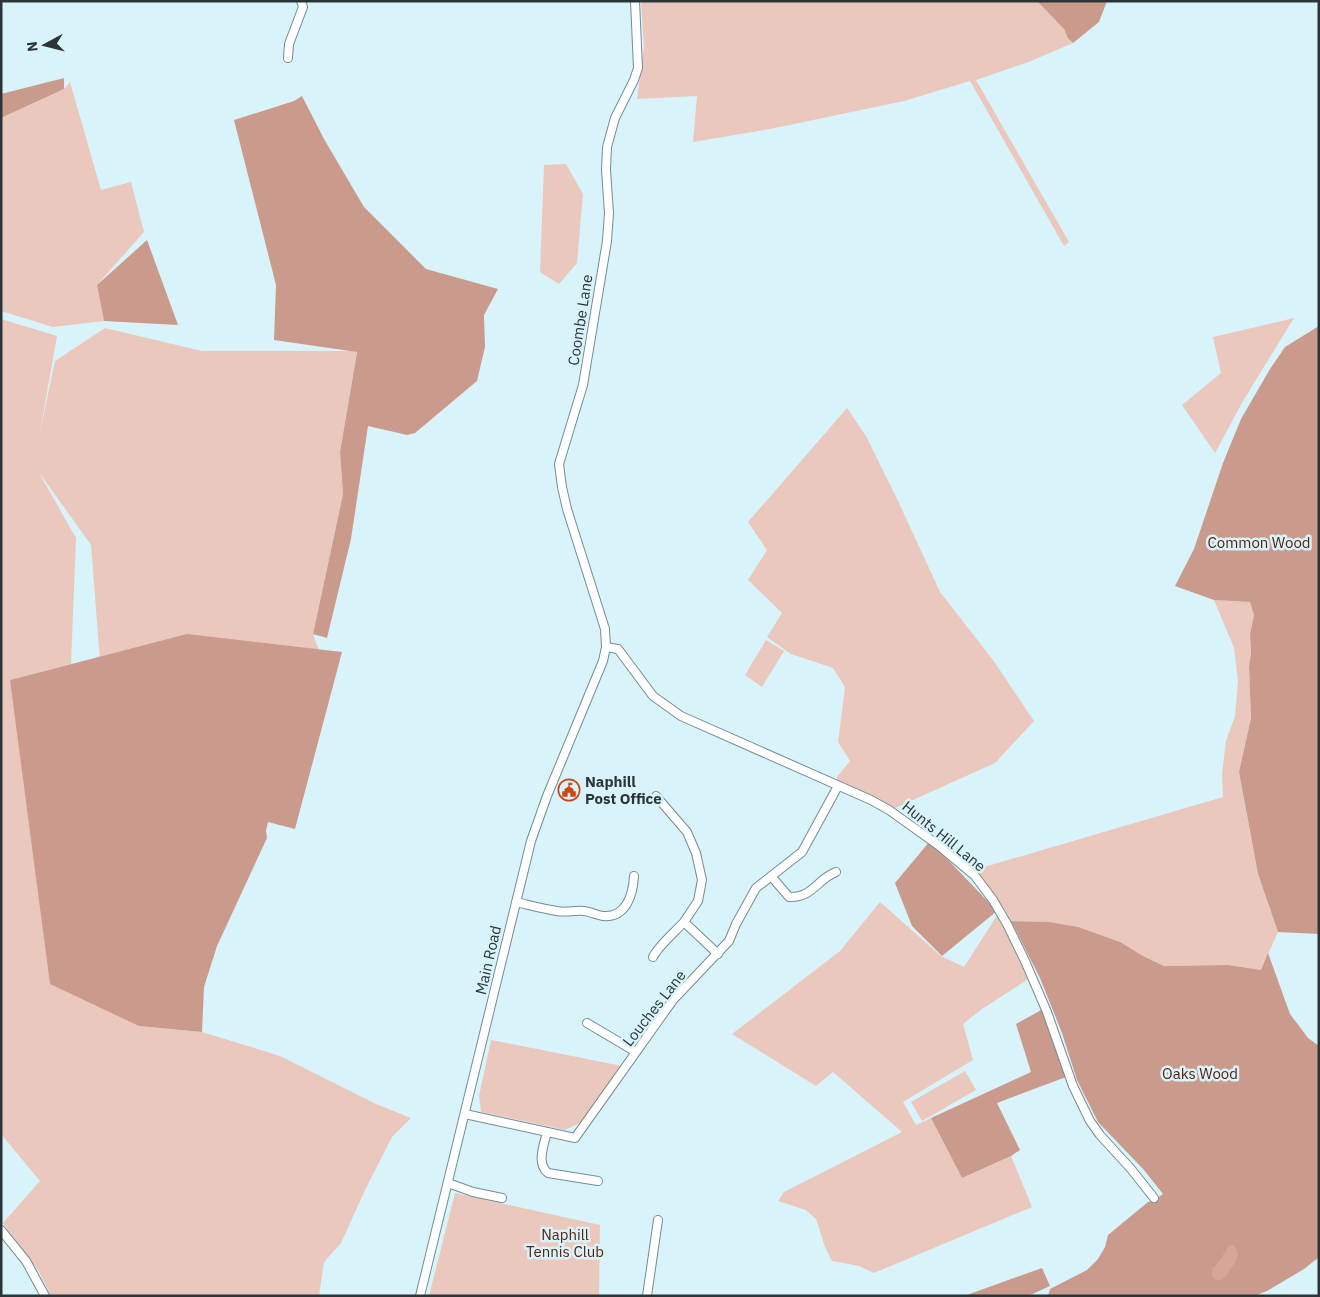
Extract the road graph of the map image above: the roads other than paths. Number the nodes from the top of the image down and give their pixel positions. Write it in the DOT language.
graph roads {
  1 [pos="301,1"];
  2 [pos="635,1"];
  3 [pos="288,58"];
  4 [pos="606,643"];
  5 [pos="838,786"];
  6 [pos="656,796"];
  7 [pos="836,872"];
  8 [pos="634,876"];
  9 [pos="772,876"];
  10 [pos="516,902"];
  11 [pos="684,922"];
  12 [pos="718,954"];
  13 [pos="653,957"];
  14 [pos="588,1023"];
  15 [pos="636,1052"];
  16 [pos="465,1114"];
  17 [pos="547,1132"];
  18 [pos="598,1181"];
  19 [pos="448,1183"];
  20 [pos="502,1198"];
  21 [pos="1154,1198"];
  22 [pos="658,1220"];
  23 [pos="1,1230"];
  24 [pos="45,1296"];
  25 [pos="420,1296"];
  26 [pos="647,1296"];
  1 -- 3 [label="street"];
  2 -- 4 [label="street, Coombe Lane"];
  4 -- 5 [label="street, Hunts Hill Lane"];
  4 -- 10 [label="street, Main Road"];
  5 -- 9 [label="street, Louches Lane"];
  5 -- 21 [label="street, Hunts Hill Lane"];
  6 -- 11 [label="street"];
  7 -- 9 [label="street"];
  8 -- 10 [label="street"];
  9 -- 12 [label="street, Louches Lane"];
  10 -- 16 [label="street, Main Road"];
  11 -- 12 [label="street"];
  11 -- 13 [label="street"];
  12 -- 15 [label="street, Louches Lane"];
  14 -- 15 [label="street"];
  15 -- 17 [label="street, Louches Lane"];
  16 -- 17 [label="street, Louches Lane"];
  16 -- 19 [label="street, Main Road"];
  17 -- 18 [label="street"];
  19 -- 20 [label="street"];
  19 -- 25 [label="street, Main Road"];
  22 -- 26 [label="street"];
  23 -- 24 [label="street"];
}
